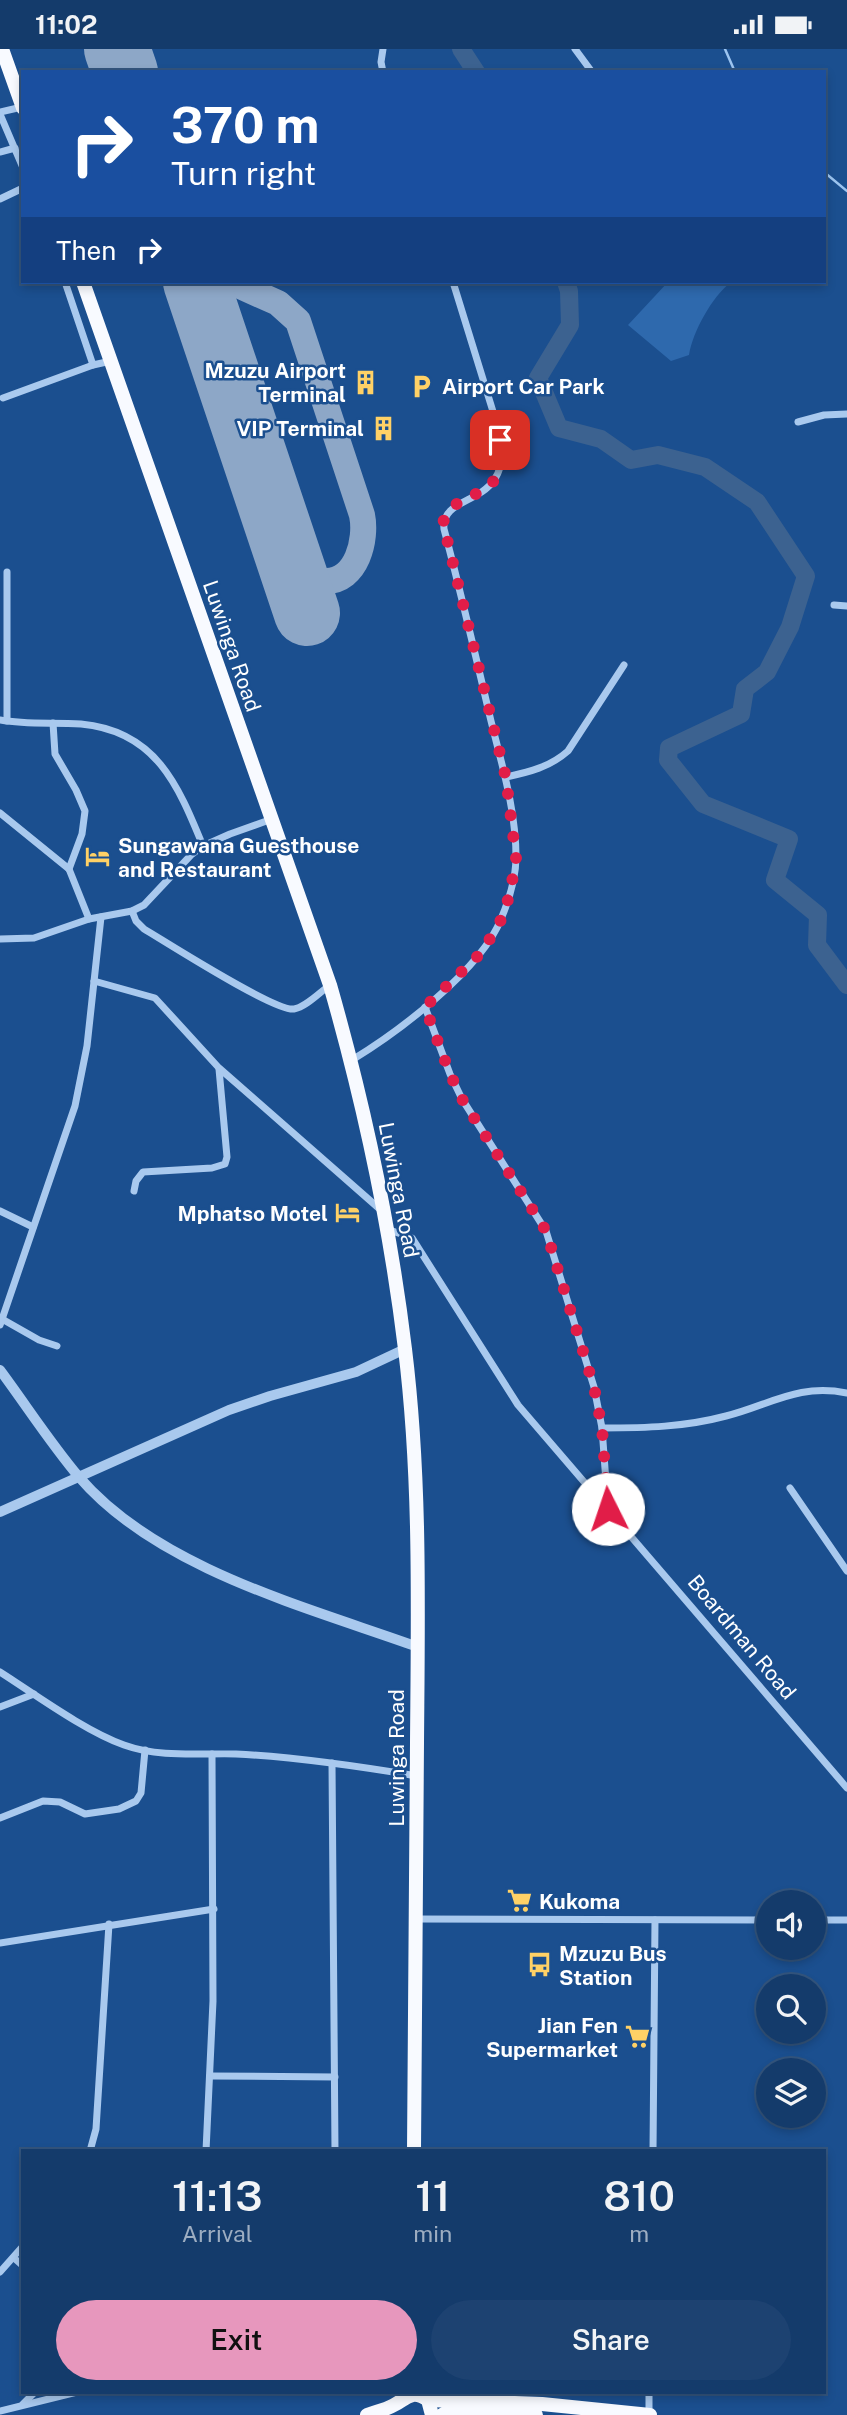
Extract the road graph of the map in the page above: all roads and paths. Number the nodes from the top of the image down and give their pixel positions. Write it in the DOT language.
graph roads {
  1 [pos="2,49"];
  2 [pos="383,49"];
  3 [pos="575,49"];
  4 [pos="383,70"];
  5 [pos="591,70"];
  6 [pos="21,105"];
  7 [pos="21,108"];
  8 [pos="0,113"];
  9 [pos="15,148"];
  10 [pos="0,152"];
  11 [pos="21,163"];
  12 [pos="21,189"];
  13 [pos="0,199"];
  14 [pos="66,284"];
  15 [pos="84,284"];
  16 [pos="454,284"];
  17 [pos="111,361"];
  18 [pos="93,365"];
  19 [pos="3,398"];
  20 [pos="847,414"];
  21 [pos="798,422"];
  22 [pos="7,572"];
  23 [pos="834,605"];
  24 [pos="847,606"];
  25 [pos="624,666"];
  26 [pos="3,721"];
  27 [pos="53,723"];
  28 [pos="506,778"];
  29 [pos="0,813"];
  30 [pos="273,819"];
  31 [pos="204,846"];
  32 [pos="69,869"];
  33 [pos="132,911"];
  34 [pos="101,917"];
  35 [pos="89,919"];
  36 [pos="0,939"];
  37 [pos="94,981"];
  38 [pos="330,985"];
  39 [pos="425,1007"];
  40 [pos="352,1061"];
  41 [pos="219,1068"];
  42 [pos="134,1191"];
  43 [pos="0,1211"];
  44 [pos="385,1213"];
  45 [pos="33,1227"];
  46 [pos="387,1229"];
  47 [pos="1,1322"];
  48 [pos="57,1346"];
  49 [pos="405,1349"];
  50 [pos="0,1370"];
  51 [pos="847,1393"];
  52 [pos="602,1428"];
  53 [pos="80,1478"];
  54 [pos="790,1488"];
  55 [pos="608,1509"];
  56 [pos="0,1512"];
  57 [pos="847,1571"];
  58 [pos="418,1647"];
  59 [pos="0,1672"];
  60 [pos="34,1693"];
  61 [pos="0,1707"];
  62 [pos="145,1751"];
  63 [pos="212,1754"];
  64 [pos="332,1763"];
  65 [pos="417,1776"];
  66 [pos="847,1788"];
  67 [pos="0,1818"];
  68 [pos="214,1909"];
  69 [pos="416,1919"];
  70 [pos="655,1920"];
  71 [pos="756,1920"];
  72 [pos="826,1920"];
  73 [pos="847,1920"];
  74 [pos="109,1924"];
  75 [pos="0,1943"];
  76 [pos="211,2076"];
  77 [pos="335,2077"];
  78 [pos="91,2149"];
  79 [pos="206,2149"];
  80 [pos="335,2149"];
  81 [pos="414,2149"];
  82 [pos="653,2149"];
  83 [pos="21,2249"];
  84 [pos="14,2258"];
  85 [pos="21,2264"];
  86 [pos="0,2272"];
  87 [pos="33,2394"];
  88 [pos="69,2394"];
  89 [pos="649,2394"];
  90 [pos="426,2397"];
  91 [pos="398,2403"];
  92 [pos="23,2405"];
  93 [pos="0,2411"];
  94 [pos="367,2415"];
  95 [pos="432,2415"];
  96 [pos="442,2415"];
  97 [pos="536,2415"];
  98 [pos="649,2415"];
  1 -- 6 [label="highway"];
  2 -- 4 [label="street"];
  3 -- 5 [label="street"];
  7 -- 8 [label="street"];
  8 -- 9 [label="street"];
  9 -- 10 [label="street"];
  9 -- 11 [label="street"];
  12 -- 13 [label="street"];
  14 -- 18 [label="street"];
  15 -- 17 [label="highway, Luwinga Road"];
  16 -- 28 [label="street"];
  17 -- 18 [label="street"];
  17 -- 30 [label="highway, Luwinga Road"];
  18 -- 19 [label="street"];
  20 -- 21 [label="street"];
  22 -- 26 [label="street"];
  23 -- 24 [label="street"];
  25 -- 28 [label="street"];
  26 -- 27 [label="street"];
  27 -- 31 [label="street"];
  27 -- 32 [label="street"];
  28 -- 39 [label="street"];
  29 -- 32 [label="street"];
  30 -- 31 [label="street"];
  30 -- 38 [label="highway, Luwinga Road"];
  31 -- 33 [label="street"];
  32 -- 35 [label="street"];
  33 -- 34 [label="street"];
  33 -- 38 [label="street"];
  34 -- 35 [label="street"];
  34 -- 37 [label="street"];
  35 -- 36 [label="street"];
  37 -- 41 [label="street"];
  37 -- 45 [label="street"];
  38 -- 40 [label="highway, Luwinga Road"];
  39 -- 40 [label="street"];
  39 -- 52 [label="street"];
  40 -- 44 [label="highway, Luwinga Road"];
  41 -- 42 [label="street"];
  41 -- 44 [label="street"];
  43 -- 45 [label="street"];
  44 -- 46 [label="highway, Luwinga Road"];
  45 -- 47 [label="street"];
  46 -- 49 [label="highway, Luwinga Road"];
  46 -- 55 [label="street, Boardman Road"];
  47 -- 48 [label="street"];
  49 -- 53 [label="street"];
  49 -- 58 [label="highway, Luwinga Road"];
  50 -- 53 [label="street"];
  51 -- 52 [label="street"];
  52 -- 55 [label="street"];
  53 -- 56 [label="street"];
  53 -- 58 [label="street"];
  54 -- 57 [label="street"];
  55 -- 66 [label="street, Boardman Road"];
  58 -- 65 [label="highway, Luwinga Road"];
  59 -- 60 [label="street"];
  60 -- 61 [label="street"];
  60 -- 62 [label="street"];
  62 -- 63 [label="street"];
  62 -- 67 [label="street"];
  63 -- 64 [label="street"];
  63 -- 68 [label="street"];
  64 -- 65 [label="street"];
  64 -- 77 [label="street"];
  65 -- 69 [label="highway, Luwinga Road"];
  68 -- 74 [label="street"];
  68 -- 76 [label="street"];
  69 -- 70 [label="street"];
  69 -- 81 [label="highway, Luwinga Road"];
  70 -- 71 [label="street"];
  70 -- 82 [label="street"];
  72 -- 73 [label="street"];
  74 -- 75 [label="street"];
  74 -- 78 [label="street"];
  76 -- 77 [label="street"];
  76 -- 79 [label="street"];
  77 -- 80 [label="street"];
  83 -- 84 [label="street"];
  84 -- 85 [label="street"];
  84 -- 86 [label="street"];
  87 -- 92 [label="street"];
  88 -- 92 [label="street"];
  89 -- 98 [label="street"];
  90 -- 91 [label="highway"];
  90 -- 95 [label="highway"];
  90 -- 98 [label="highway"];
  91 -- 94 [label="highway"];
  92 -- 93 [label="street"];
  96 -- 97 [label="highway"];
}
